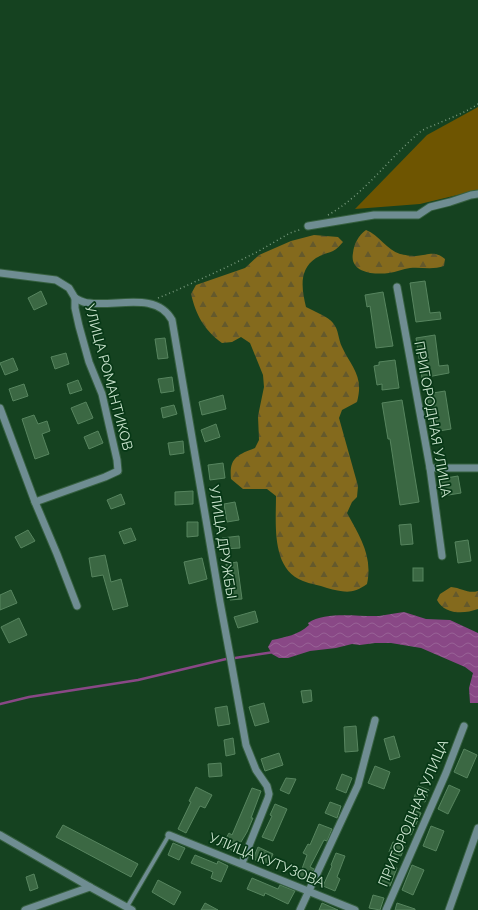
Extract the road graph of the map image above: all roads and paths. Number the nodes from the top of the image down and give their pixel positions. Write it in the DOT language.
graph roads {
  1 [pos="478,104"];
  2 [pos="478,194"];
  3 [pos="326,216"];
  4 [pos="308,226"];
  5 [pos="0,273"];
  6 [pos="397,287"];
  7 [pos="75,298"];
  8 [pos="142,302"];
  9 [pos="0,408"];
  10 [pos="430,468"];
  11 [pos="478,468"];
  12 [pos="35,502"];
  13 [pos="442,556"];
  14 [pos="78,606"];
  15 [pos="374,720"];
  16 [pos="464,726"];
  17 [pos="478,828"];
  18 [pos="169,834"];
  19 [pos="0,835"];
  20 [pos="242,863"];
  21 [pos="90,887"];
  22 [pos="310,891"];
  23 [pos="130,909"];
  24 [pos="25,910"];
  25 [pos="300,910"];
  26 [pos="355,910"];
  27 [pos="386,910"];
  28 [pos="449,910"];
  1 -- 3 [label="path"];
  2 -- 4 [label="street"];
  4 -- 8 [label="path"];
  5 -- 7 [label="street"];
  6 -- 10 [label="street, ПРИГОРОДНАЯ УЛИЦА"];
  7 -- 8 [label="street, УЛИЦА ДРУЖБЫ"];
  7 -- 12 [label="street, УЛИЦА РОМАНТИКОВ"];
  8 -- 20 [label="street, УЛИЦА ДРУЖБЫ"];
  9 -- 12 [label="street"];
  10 -- 11 [label="street"];
  10 -- 13 [label="street, ПРИГОРОДНАЯ УЛИЦА"];
  12 -- 14 [label="street"];
  15 -- 22 [label="street"];
  16 -- 27 [label="street, ПРИГОРОДНАЯ УЛИЦА"];
  17 -- 28 [label="street"];
  18 -- 20 [label="street, УЛИЦА КУТУЗОВА"];
  18 -- 23 [label="lane"];
  19 -- 21 [label="street"];
  20 -- 22 [label="street, УЛИЦА КУТУЗОВА"];
  21 -- 23 [label="street"];
  21 -- 24 [label="street"];
  22 -- 25 [label="street"];
  22 -- 26 [label="street, УЛИЦА КУТУЗОВА"];
}
